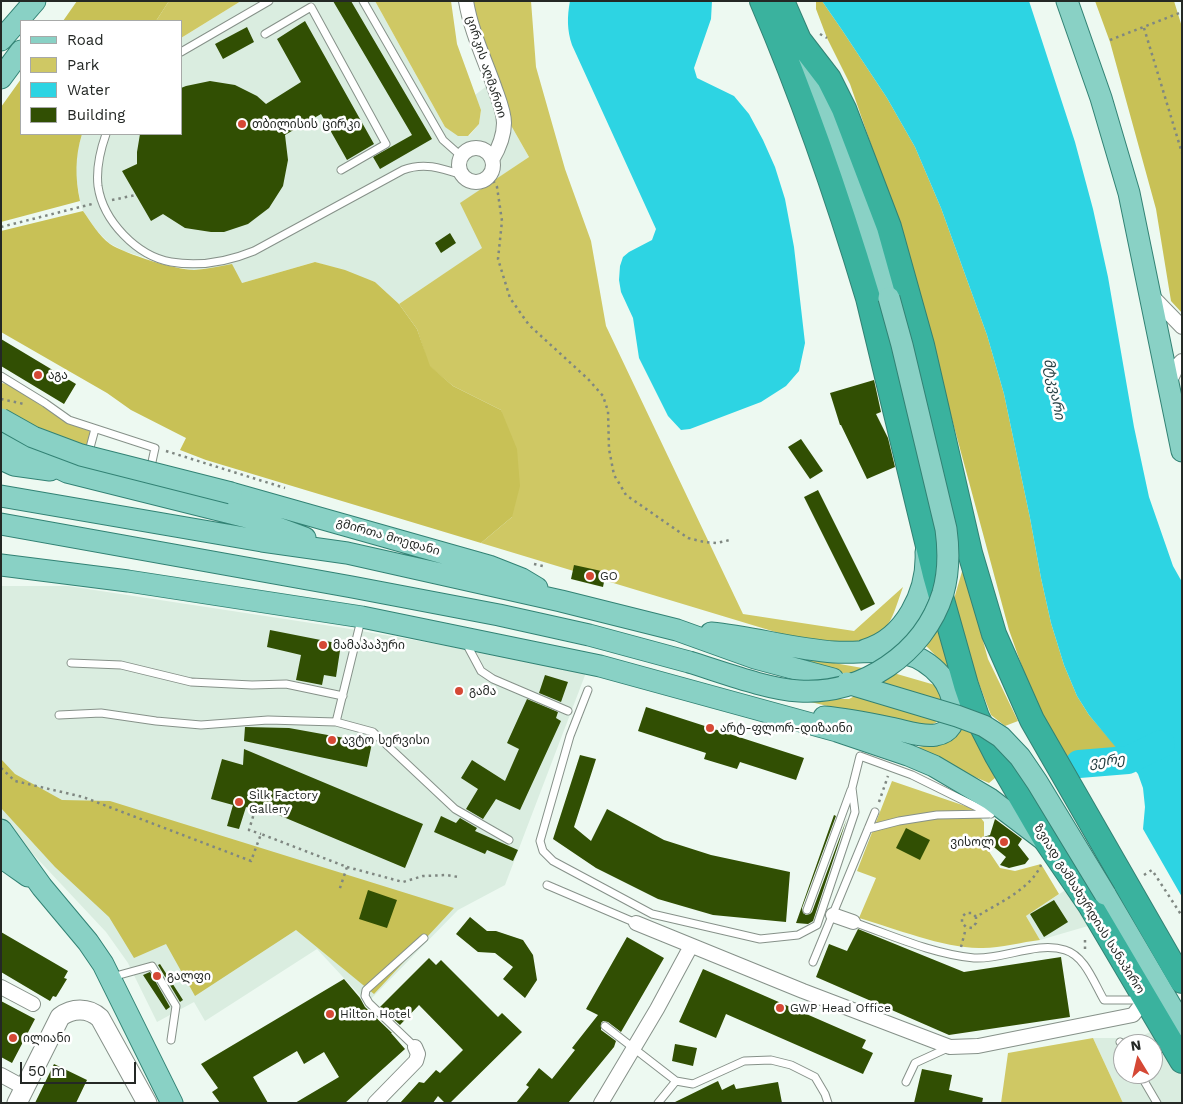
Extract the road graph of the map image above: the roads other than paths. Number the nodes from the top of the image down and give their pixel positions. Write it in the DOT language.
graph roads {
  1 [pos="35,1"];
  2 [pos="46,1"];
  3 [pos="269,1"];
  4 [pos="363,1"];
  5 [pos="466,1"];
  6 [pos="762,1"];
  7 [pos="782,1"];
  8 [pos="1067,1"];
  9 [pos="36,20"];
  10 [pos="265,34"];
  11 [pos="2,40"];
  12 [pos="799,40"];
  13 [pos="182,51"];
  14 [pos="20,53"];
  15 [pos="1,78"];
  16 [pos="106,135"];
  17 [pos="461,156"];
  18 [pos="492,160"];
  19 [pos="341,170"];
  20 [pos="462,175"];
  21 [pos="1149,293"];
  22 [pos="1182,327"];
  23 [pos="1182,361"];
  24 [pos="1,376"];
  25 [pos="1168,386"];
  26 [pos="1,419"];
  27 [pos="95,429"];
  28 [pos="1,440"];
  29 [pos="1182,451"];
  30 [pos="1,459"];
  31 [pos="74,475"];
  32 [pos="146,491"];
  33 [pos="1,496"];
  34 [pos="1,524"];
  35 [pos="925,534"];
  36 [pos="347,553"];
  37 [pos="1,565"];
  38 [pos="352,587"];
  39 [pos="561,601"];
  40 [pos="362,617"];
  41 [pos="457,629"];
  42 [pos="564,629"];
  43 [pos="676,630"];
  44 [pos="858,653"];
  45 [pos="71,663"];
  46 [pos="588,690"];
  47 [pos="343,696"];
  48 [pos="568,711"];
  49 [pos="781,714"];
  50 [pos="60,715"];
  51 [pos="336,722"];
  52 [pos="852,788"];
  53 [pos="997,811"];
  54 [pos="875,812"];
  55 [pos="868,829"];
  56 [pos="1,830"];
  57 [pos="509,840"];
  58 [pos="1044,850"];
  59 [pos="1,857"];
  60 [pos="547,885"];
  61 [pos="42,887"];
  62 [pos="807,910"];
  63 [pos="833,915"];
  64 [pos="852,922"];
  65 [pos="636,923"];
  66 [pos="424,938"];
  67 [pos="691,946"];
  68 [pos="813,962"];
  69 [pos="111,978"];
  70 [pos="1182,981"];
  71 [pos="1,987"];
  72 [pos="1145,1000"];
  73 [pos="33,1004"];
  74 [pos="1182,1025"];
  75 [pos="606,1026"];
  76 [pos="171,1040"];
  77 [pos="635,1047"];
  78 [pos="950,1047"];
  79 [pos="415,1048"];
  80 [pos="1182,1061"];
  81 [pos="1,1075"];
  82 [pos="676,1081"];
  83 [pos="906,1082"];
  84 [pos="1146,1084"];
  85 [pos="21,1095"];
  86 [pos="147,1103"];
  87 [pos="172,1103"];
  88 [pos="375,1103"];
  89 [pos="601,1103"];
  90 [pos="658,1103"];
  91 [pos="828,1103"];
  92 [pos="1157,1103"];
  1 -- 11 [label="main road"];
  2 -- 9 [label="main road"];
  3 -- 13 [label="lane"];
  4 -- 17 [label="lane"];
  5 -- 18 [label="street, ცირკის აღმართი"];
  6 -- 35 [label="highway, ზვიად გამსახურდიას სანაპირო"];
  7 -- 12 [label="highway"];
  8 -- 21 [label="main road"];
  10 -- 19 [label="lane"];
  12 -- 42 [label="main road, bridge"];
  12 -- 70 [label="highway"];
  14 -- 15 [label="main road"];
  16 -- 20 [label="lane"];
  17 -- 18 [label="street"];
  17 -- 20 [label="street"];
  18 -- 20 [label="street"];
  21 -- 22 [label="street"];
  21 -- 25 [label="main road"];
  23 -- 25 [label="street"];
  24 -- 27 [label="lane"];
  25 -- 29 [label="main road"];
  26 -- 39 [label="main road, გმირთა მოედანი, bridge"];
  27 -- 31 [label="lane"];
  27 -- 32 [label="lane"];
  28 -- 31 [label="main road, გმირთა მოედანი"];
  30 -- 31 [label="main road"];
  31 -- 32 [label="main road, გმირთა მოედანი"];
  32 -- 36 [label="main road, გმირთა მოედანი"];
  33 -- 36 [label="main road, გმირთა მოედანი"];
  34 -- 38 [label="main road"];
  35 -- 44 [label="main road"];
  35 -- 58 [label="highway, ზვიად გამსახურდიას სანაპირო"];
  36 -- 39 [label="main road, გმირთა მოედანი"];
  37 -- 40 [label="main road"];
  38 -- 41 [label="main road"];
  38 -- 42 [label="main road"];
  39 -- 43 [label="main road"];
  40 -- 41 [label="main road"];
  40 -- 47 [label="lane"];
  41 -- 42 [label="main road"];
  41 -- 48 [label="lane"];
  41 -- 49 [label="main road"];
  43 -- 44 [label="main road"];
  43 -- 74 [label="main road, ზვიად გამსახურდიას სანაპირო, bridge"];
  44 -- 49 [label="main road"];
  45 -- 47 [label="lane"];
  46 -- 52 [label="lane"];
  47 -- 51 [label="lane"];
  49 -- 53 [label="main road"];
  50 -- 51 [label="lane"];
  51 -- 57 [label="lane"];
  52 -- 53 [label="lane"];
  52 -- 62 [label="lane"];
  53 -- 55 [label="lane"];
  53 -- 58 [label="main road"];
  54 -- 55 [label="lane"];
  55 -- 63 [label="lane"];
  56 -- 61 [label="main road"];
  58 -- 72 [label="highway, ზვიად გამსახურდიას სანაპირო"];
  59 -- 61 [label="main road"];
  60 -- 65 [label="lane"];
  61 -- 69 [label="main road"];
  63 -- 64 [label="street"];
  63 -- 68 [label="lane"];
  64 -- 72 [label="lane"];
  65 -- 67 [label="street"];
  66 -- 79 [label="lane"];
  67 -- 77 [label="street"];
  67 -- 78 [label="street"];
  69 -- 76 [label="lane"];
  69 -- 87 [label="main road"];
  71 -- 73 [label="street"];
  72 -- 78 [label="street"];
  72 -- 80 [label="highway, ზვიად გამსახურდიას სანაპირო"];
  75 -- 77 [label="lane"];
  77 -- 82 [label="lane"];
  77 -- 89 [label="street"];
  78 -- 83 [label="lane"];
  79 -- 88 [label="street"];
  81 -- 85 [label="street"];
  82 -- 90 [label="lane"];
  82 -- 91 [label="lane"];
  84 -- 92 [label="lane"];
  85 -- 86 [label="street"];
}
